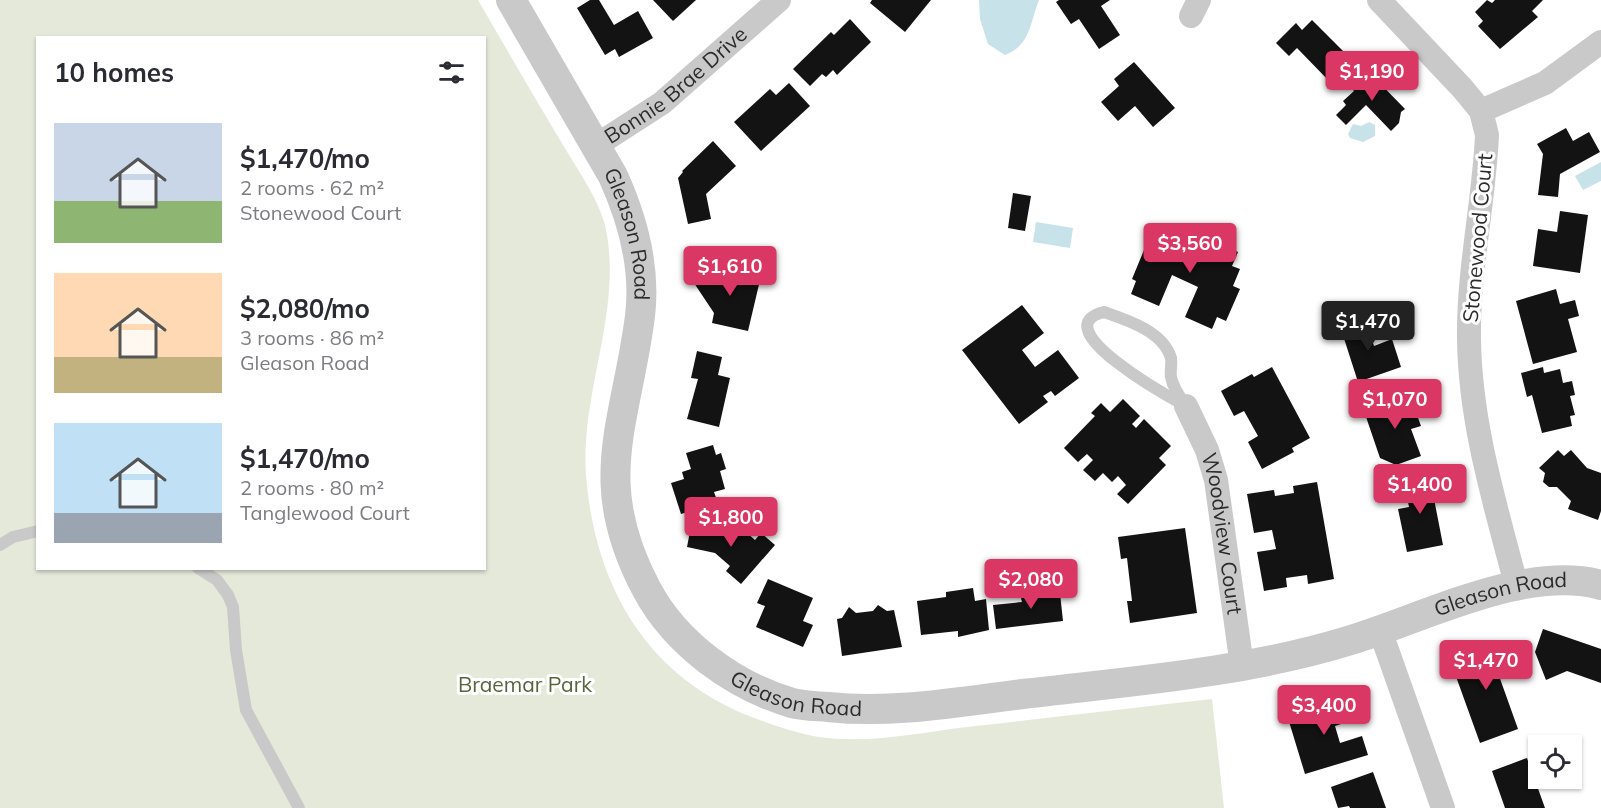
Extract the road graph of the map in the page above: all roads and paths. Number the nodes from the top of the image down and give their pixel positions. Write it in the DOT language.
graph roads {
  1 [pos="511,0"];
  2 [pos="779,0"];
  3 [pos="1379,0"];
  4 [pos="1601,42"];
  5 [pos="1481,111"];
  6 [pos="597,145"];
  7 [pos="1186,406"];
  8 [pos="36,531"];
  9 [pos="0,545"];
  10 [pos="201,570"];
  11 [pos="1516,584"];
  12 [pos="1601,585"];
  13 [pos="1380,630"];
  14 [pos="1242,666"];
  15 [pos="299,808"];
  16 [pos="1443,808"];
  1 -- 6 [label="street, Gleason Road"];
  2 -- 6 [label="street, Bonnie Brae Drive"];
  3 -- 5 [label="street, Stonewood Court"];
  4 -- 5 [label="street"];
  5 -- 11 [label="street, Stonewood Court"];
  6 -- 14 [label="street, Gleason Road"];
  7 -- 7 [label="lane"];
  7 -- 14 [label="street, Woodview Court"];
  8 -- 9 [label="lane"];
  10 -- 15 [label="lane"];
  11 -- 12 [label="street, Gleason Road"];
  11 -- 13 [label="street, Gleason Road"];
  13 -- 14 [label="street, Gleason Road"];
  13 -- 16 [label="street"];
}
